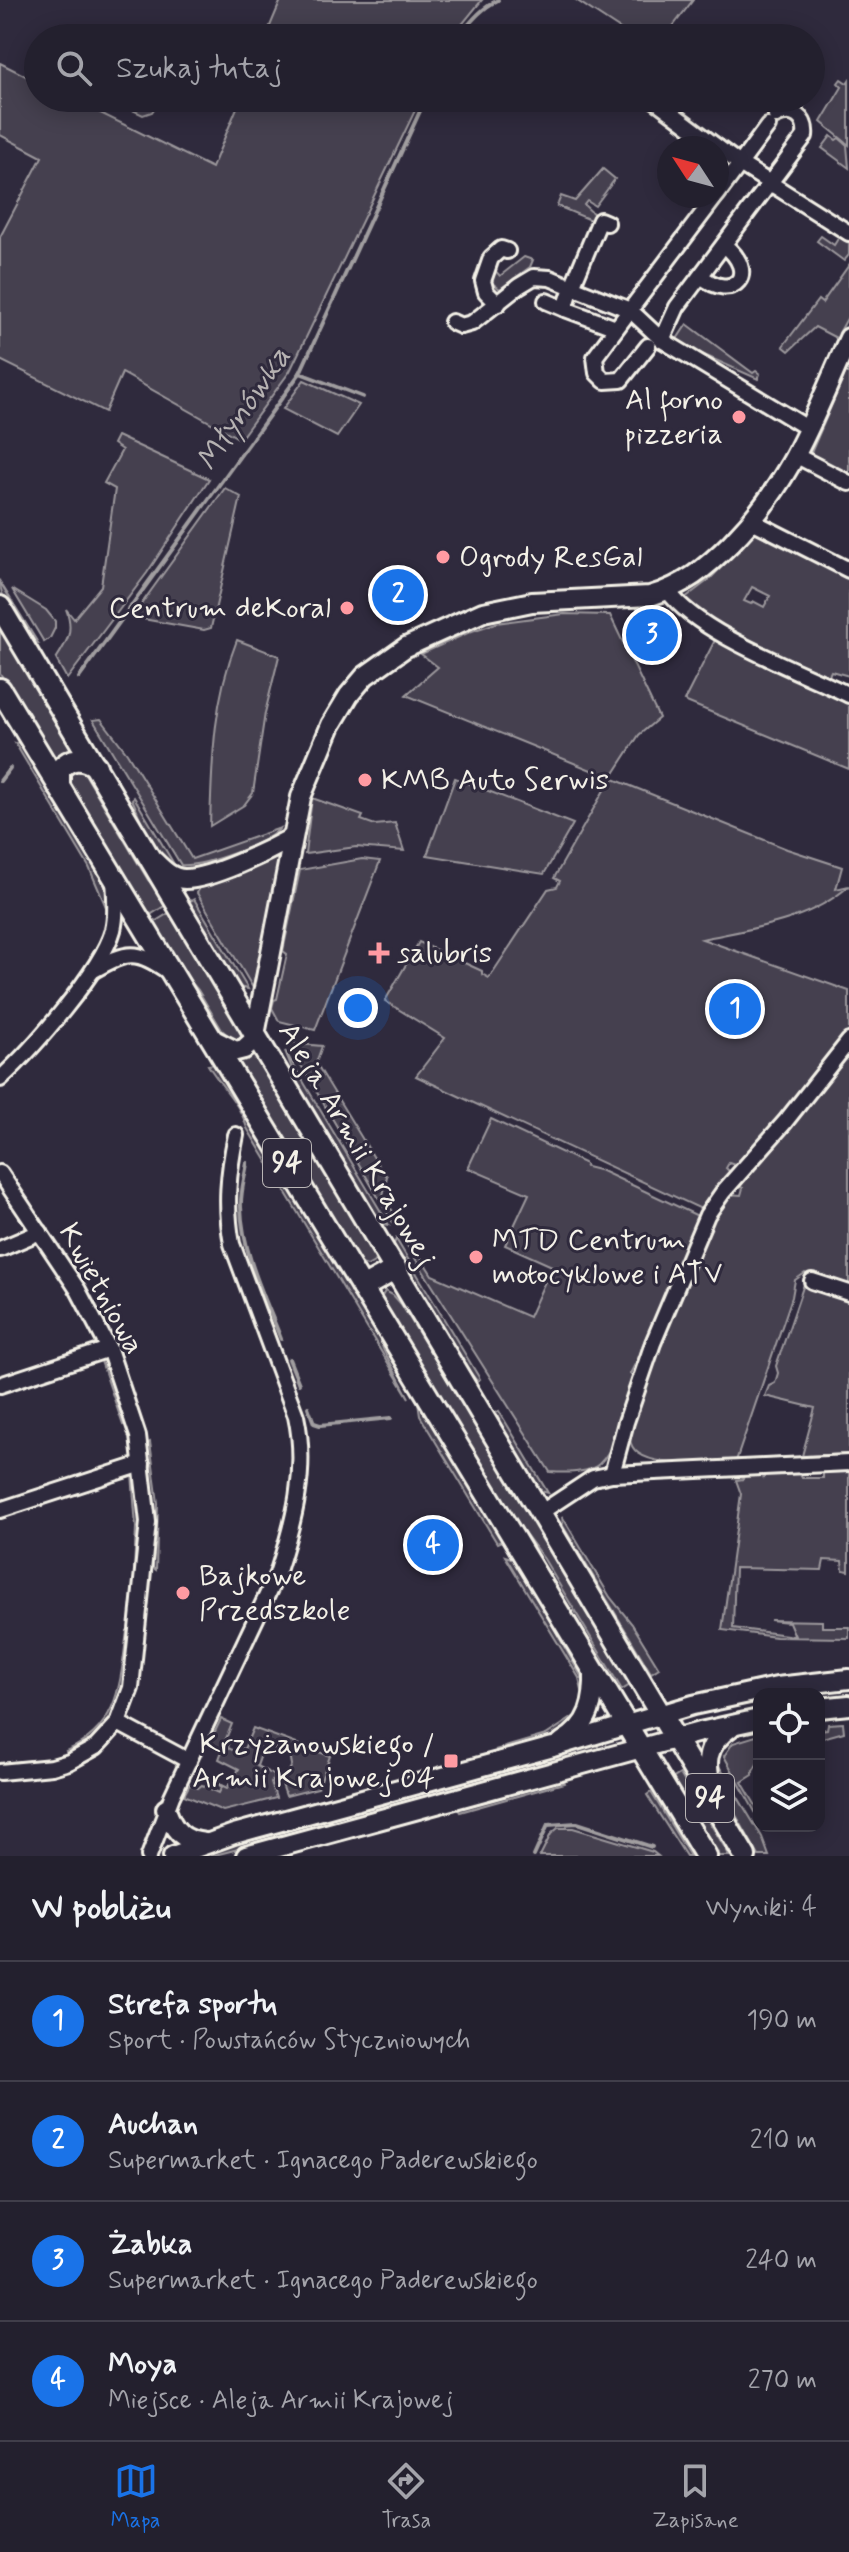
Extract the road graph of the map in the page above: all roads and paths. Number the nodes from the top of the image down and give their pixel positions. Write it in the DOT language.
graph roads {
  1 [pos="671,112"];
  2 [pos="740,164"];
  3 [pos="729,178"];
  4 [pos="771,184"];
  5 [pos="706,208"];
  6 [pos="607,223"];
  7 [pos="849,233"];
  8 [pos="724,245"];
  9 [pos="507,251"];
  10 [pos="701,276"];
  11 [pos="572,287"];
  12 [pos="546,301"];
  13 [pos="498,304"];
  14 [pos="565,309"];
  15 [pos="630,310"];
  16 [pos="452,322"];
  17 [pos="616,328"];
  18 [pos="849,338"];
  19 [pos="655,343"];
  20 [pos="809,429"];
  21 [pos="797,456"];
  22 [pos="849,483"];
  23 [pos="752,521"];
  24 [pos="849,570"];
  25 [pos="668,591"];
  26 [pos="0,607"];
  27 [pos="0,689"];
  28 [pos="849,695"];
  29 [pos="96,766"];
  30 [pos="59,787"];
  31 [pos="292,838"];
  32 [pos="153,860"];
  33 [pos="114,879"];
  34 [pos="94,970"];
  35 [pos="173,975"];
  36 [pos="255,1032"];
  37 [pos="212,1039"];
  38 [pos="849,1041"];
  39 [pos="0,1079"];
  40 [pos="236,1135"];
  41 [pos="0,1173"];
  42 [pos="40,1232"];
  43 [pos="0,1249"];
  44 [pos="396,1269"];
  45 [pos="812,1281"];
  46 [pos="362,1288"];
  47 [pos="849,1293"];
  48 [pos="109,1349"];
  49 [pos="0,1385"];
  50 [pos="849,1463"];
  51 [pos="142,1464"];
  52 [pos="612,1474"];
  53 [pos="0,1510"];
  54 [pos="540,1513"];
  55 [pos="594,1671"];
  56 [pos="849,1679"];
  57 [pos="849,1705"];
  58 [pos="825,1707"];
  59 [pos="660,1715"];
  60 [pos="753,1720"];
  61 [pos="118,1723"];
  62 [pos="738,1723"];
  63 [pos="627,1726"];
  64 [pos="675,1740"];
  65 [pos="553,1747"];
  66 [pos="641,1749"];
  67 [pos="521,1756"];
  68 [pos="189,1761"];
  69 [pos="0,1772"];
  70 [pos="523,1780"];
  71 [pos="715,1806"];
  72 [pos="166,1809"];
  73 [pos="205,1843"];
  74 [pos="149,1856"];
  75 [pos="173,1856"];
  76 [pos="246,1856"];
  77 [pos="706,1856"];
  78 [pos="745,1856"];
  1 -- 2 [label="street"];
  2 -- 3 [label="street"];
  2 -- 4 [label="street"];
  2 -- 4 [label="street"];
  4 -- 7 [label="street"];
  4 -- 8 [label="street"];
  5 -- 15 [label="street"];
  6 -- 11 [label="street"];
  8 -- 10 [label="street"];
  8 -- 10 [label="street"];
  9 -- 13 [label="street"];
  10 -- 19 [label="street"];
  11 -- 13 [label="street"];
  11 -- 14 [label="street"];
  11 -- 15 [label="street"];
  12 -- 14 [label="street"];
  13 -- 16 [label="street"];
  14 -- 17 [label="street"];
  15 -- 17 [label="street"];
  15 -- 19 [label="street"];
  17 -- 19 [label="street"];
  18 -- 20 [label="street"];
  19 -- 20 [label="street"];
  20 -- 21 [label="street"];
  21 -- 22 [label="street"];
  21 -- 23 [label="street"];
  23 -- 24 [label="street"];
  23 -- 25 [label="street"];
  25 -- 28 [label="street"];
  25 -- 31 [label="street"];
  26 -- 29 [label="main road, Aleja Armii Krajowej / 94"];
  27 -- 30 [label="main road, 94"];
  29 -- 30 [label="main road"];
  29 -- 32 [label="main road, Aleja Armii Krajowej / 94"];
  30 -- 33 [label="main road, 94"];
  31 -- 32 [label="street"];
  31 -- 36 [label="street"];
  32 -- 36 [label="main road, Aleja Armii Krajowej / 94"];
  33 -- 34 [label="street"];
  33 -- 35 [label="main road, 94"];
  34 -- 35 [label="street"];
  34 -- 39 [label="street"];
  35 -- 37 [label="main road, 94"];
  36 -- 37 [label="street"];
  36 -- 44 [label="main road, Aleja Armii Krajowej / 94"];
  37 -- 46 [label="main road, 94"];
  38 -- 52 [label="street"];
  40 -- 68 [label="street"];
  41 -- 42 [label="street, Kwietniowa"];
  42 -- 43 [label="street"];
  42 -- 48 [label="street, Kwietniowa"];
  44 -- 46 [label="main road"];
  44 -- 54 [label="main road, Aleja Armii Krajowej / 94"];
  45 -- 47 [label="street"];
  46 -- 55 [label="main road, 94"];
  48 -- 49 [label="street"];
  48 -- 51 [label="street, Kwietniowa"];
  50 -- 52 [label="street"];
  51 -- 53 [label="street"];
  51 -- 61 [label="street, Kwietniowa"];
  52 -- 54 [label="street"];
  54 -- 59 [label="main road, Aleja Armii Krajowej / 94"];
  55 -- 63 [label="main road, 94"];
  55 -- 65 [label="street"];
  56 -- 59 [label="street"];
  57 -- 58 [label="street"];
  59 -- 63 [label="street"];
  59 -- 64 [label="main road, Aleja Armii Krajowej / 94"];
  60 -- 62 [label="street"];
  61 -- 68 [label="street"];
  61 -- 69 [label="street"];
  62 -- 64 [label="street"];
  62 -- 71 [label="street"];
  63 -- 65 [label="street"];
  63 -- 66 [label="main road, 94"];
  64 -- 66 [label="street"];
  64 -- 71 [label="main road, Aleja Armii Krajowej / 94"];
  65 -- 67 [label="street"];
  66 -- 70 [label="street"];
  66 -- 77 [label="main road, 94"];
  67 -- 70 [label="street"];
  67 -- 73 [label="street"];
  68 -- 72 [label="street"];
  70 -- 76 [label="street"];
  71 -- 78 [label="main road, Aleja Armii Krajowej / 94"];
  72 -- 73 [label="street"];
  72 -- 74 [label="street"];
  73 -- 75 [label="street"];
}
